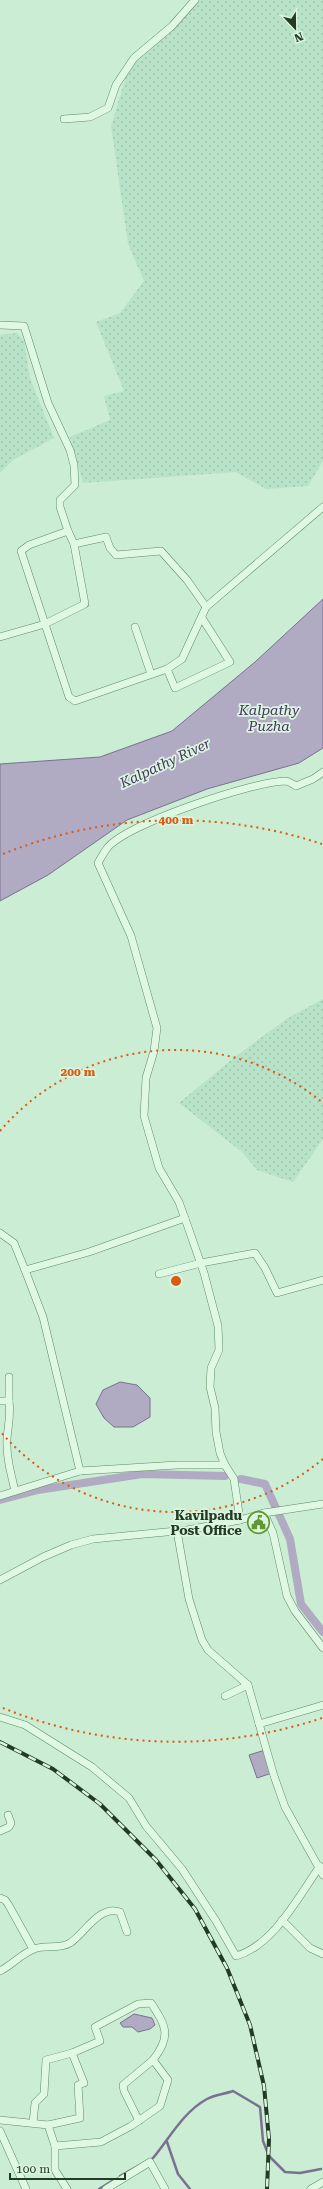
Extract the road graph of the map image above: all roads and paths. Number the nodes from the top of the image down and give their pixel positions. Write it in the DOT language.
graph roads {
  1 [pos="195,0"];
  2 [pos="64,118"];
  3 [pos="0,325"];
  4 [pos="323,507"];
  5 [pos="68,531"];
  6 [pos="74,544"];
  7 [pos="206,607"];
  8 [pos="202,618"];
  9 [pos="45,624"];
  10 [pos="135,627"];
  11 [pos="0,637"];
  12 [pos="168,669"];
  13 [pos="151,674"];
  14 [pos="323,772"];
  15 [pos="185,1218"];
  16 [pos="0,1233"];
  17 [pos="200,1263"];
  18 [pos="25,1270"];
  19 [pos="159,1274"];
  20 [pos="323,1280"];
  21 [pos="9,1377"];
  22 [pos="9,1401"];
  23 [pos="0,1402"];
  24 [pos="226,1465"];
  25 [pos="80,1471"];
  26 [pos="15,1491"];
  27 [pos="0,1496"];
  28 [pos="323,1504"];
  29 [pos="264,1513"];
  30 [pos="240,1520"];
  31 [pos="177,1531"];
  32 [pos="0,1580"];
  33 [pos="323,1648"];
  34 [pos="248,1685"];
  35 [pos="225,1696"];
  36 [pos="323,1705"];
  37 [pos="0,1717"];
  38 [pos="258,1724"];
  39 [pos="8,1815"];
  40 [pos="0,1831"];
  41 [pos="320,1866"];
  42 [pos="323,1875"];
  43 [pos="0,1898"];
  44 [pos="282,1920"];
  45 [pos="127,1932"];
  46 [pos="33,1949"];
  47 [pos="323,1954"];
  48 [pos="0,1971"];
  49 [pos="72,2053"];
  50 [pos="153,2060"];
  51 [pos="0,2120"];
  52 [pos="139,2121"];
  53 [pos="33,2123"];
  54 [pos="48,2125"];
  55 [pos="0,2131"];
  56 [pos="55,2146"];
  57 [pos="323,2182"];
  58 [pos="26,2189"];
  59 [pos="67,2189"];
  60 [pos="106,2189"];
  61 [pos="166,2189"];
  62 [pos="311,2189"];
  1 -- 2 [label="street"];
  3 -- 5 [label="street"];
  4 -- 7 [label="street"];
  5 -- 6 [label="street"];
  5 -- 9 [label="street"];
  6 -- 7 [label="street"];
  6 -- 9 [label="street"];
  7 -- 8 [label="street"];
  8 -- 12 [label="street"];
  8 -- 12 [label="street"];
  9 -- 11 [label="street"];
  9 -- 13 [label="street"];
  10 -- 13 [label="street"];
  12 -- 13 [label="street"];
  14 -- 15 [label="street"];
  15 -- 17 [label="street"];
  15 -- 18 [label="street"];
  16 -- 18 [label="street"];
  17 -- 19 [label="street"];
  17 -- 20 [label="street"];
  17 -- 24 [label="street"];
  18 -- 25 [label="street"];
  21 -- 22 [label="street"];
  22 -- 23 [label="street"];
  22 -- 26 [label="street"];
  24 -- 25 [label="street"];
  24 -- 30 [label="street"];
  25 -- 26 [label="street"];
  26 -- 27 [label="street"];
  28 -- 29 [label="street"];
  29 -- 30 [label="street"];
  29 -- 33 [label="street"];
  30 -- 31 [label="street"];
  31 -- 32 [label="street"];
  31 -- 34 [label="street"];
  34 -- 35 [label="street"];
  34 -- 38 [label="street"];
  36 -- 38 [label="street"];
  37 -- 44 [label="street"];
  38 -- 41 [label="street"];
  39 -- 40 [label="street"];
  41 -- 42 [label="street"];
  41 -- 44 [label="street"];
  43 -- 46 [label="street"];
  44 -- 47 [label="street"];
  45 -- 46 [label="street"];
  46 -- 48 [label="street"];
  49 -- 50 [label="street"];
  49 -- 53 [label="street"];
  49 -- 54 [label="street"];
  50 -- 52 [label="street"];
  50 -- 52 [label="street"];
  51 -- 53 [label="street"];
  52 -- 56 [label="street"];
  53 -- 54 [label="street"];
  54 -- 56 [label="street"];
  55 -- 58 [label="street"];
  56 -- 59 [label="street"];
  57 -- 62 [label="street"];
  60 -- 61 [label="street"];
}
